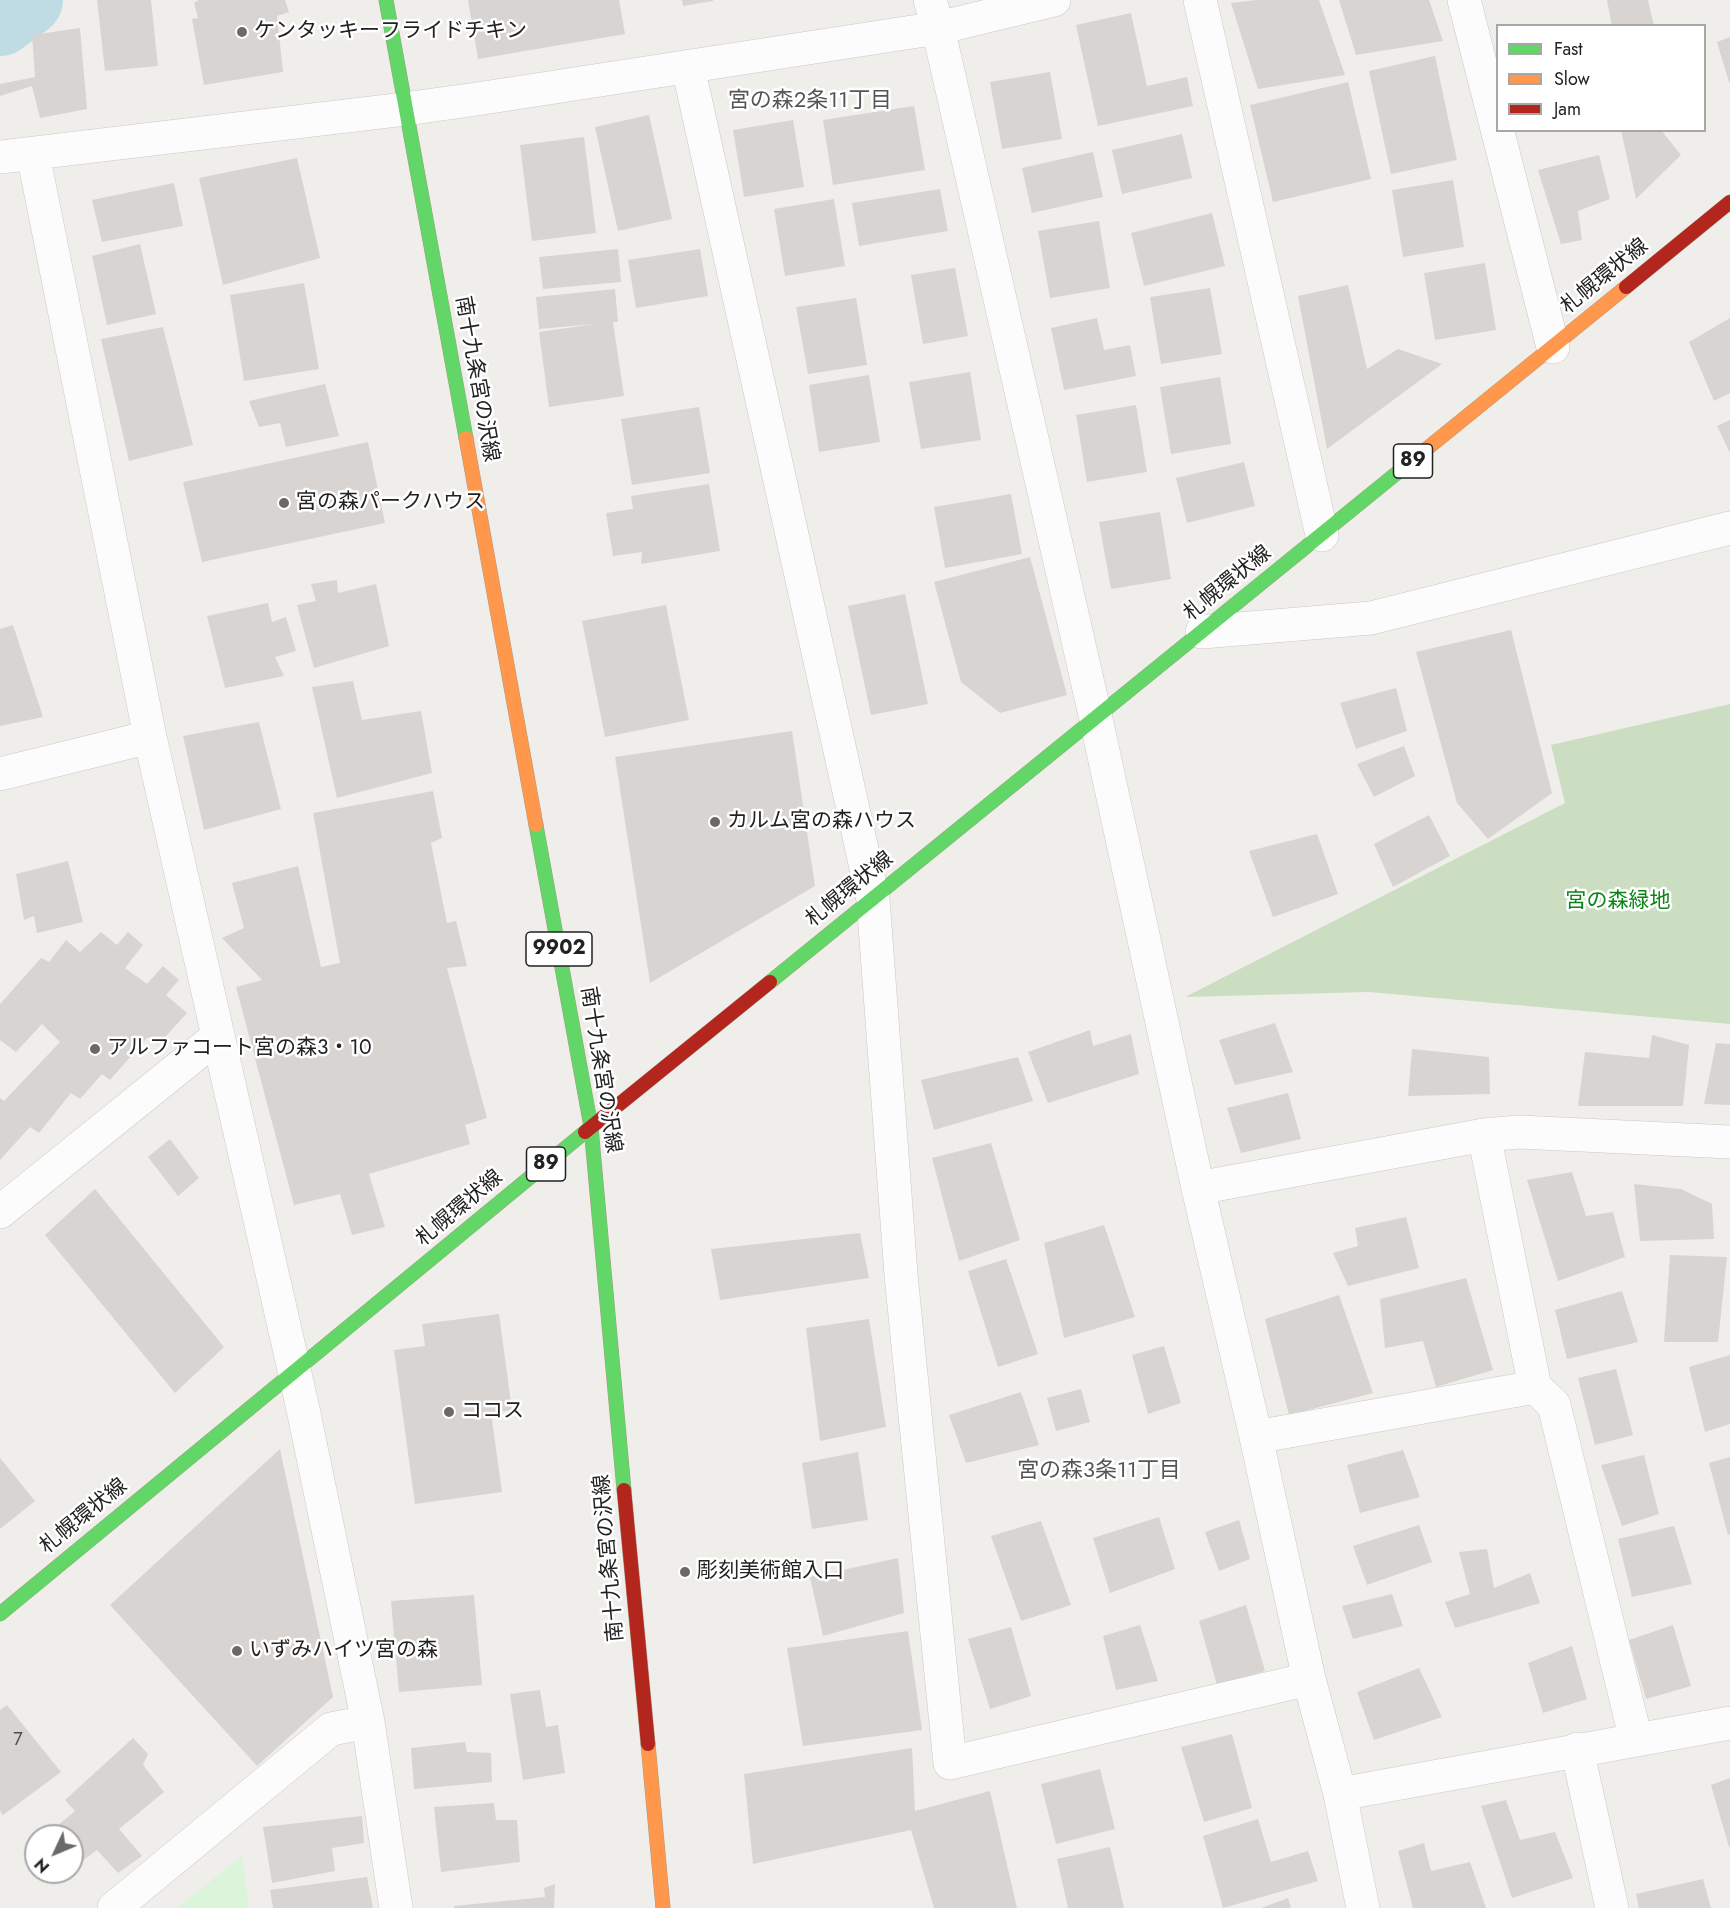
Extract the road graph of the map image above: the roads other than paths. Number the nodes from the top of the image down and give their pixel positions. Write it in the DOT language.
graph roads {
  1 [pos="386,0"];
  2 [pos="1054,0"];
  3 [pos="1200,0"];
  4 [pos="1464,0"];
  5 [pos="934,14"];
  6 [pos="688,67"];
  7 [pos="405,109"];
  8 [pos="1496,125"];
  9 [pos="1498,132"];
  10 [pos="33,154"];
  11 [pos="0,158"];
  12 [pos="1730,202"];
  13 [pos="1553,347"];
  14 [pos="1730,528"];
  15 [pos="1322,535"];
  16 [pos="1202,632"];
  17 [pos="1096,719"];
  18 [pos="150,737"];
  19 [pos="0,774"];
  20 [pos="873,899"];
  21 [pos="217,1037"];
  22 [pos="591,1127"];
  23 [pos="1484,1135"];
  24 [pos="1730,1143"];
  25 [pos="1198,1188"];
  26 [pos="0,1212"];
  27 [pos="295,1371"];
  28 [pos="1535,1388"];
  29 [pos="1256,1437"];
  30 [pos="0,1614"];
  31 [pos="1309,1679"];
  32 [pos="368,1722"];
  33 [pos="1730,1723"];
  34 [pos="1636,1740"];
  35 [pos="1577,1749"];
  36 [pos="1340,1794"];
  37 [pos="114,1908"];
  38 [pos="396,1908"];
  39 [pos="663,1908"];
  40 [pos="1364,1908"];
  41 [pos="1612,1908"];
  1 -- 7 [label="main road, 南十九条宮の沢線 / 9902"];
  2 -- 5 [label="street"];
  3 -- 15 [label="street"];
  4 -- 8 [label="street"];
  5 -- 6 [label="street"];
  5 -- 17 [label="street"];
  6 -- 7 [label="street"];
  6 -- 20 [label="street"];
  7 -- 10 [label="street"];
  7 -- 22 [label="main road, 南十九条宮の沢線 / 9902"];
  9 -- 13 [label="street"];
  10 -- 11 [label="street"];
  10 -- 18 [label="street"];
  12 -- 13 [label="main road, 札幌環状線 / 89"];
  13 -- 15 [label="main road, 札幌環状線 / 89"];
  14 -- 16 [label="street"];
  15 -- 16 [label="main road, 札幌環状線 / 89"];
  16 -- 17 [label="main road, 札幌環状線 / 89"];
  17 -- 20 [label="main road, 札幌環状線 / 89"];
  17 -- 25 [label="street"];
  18 -- 19 [label="street"];
  18 -- 21 [label="street"];
  20 -- 22 [label="main road, 札幌環状線 / 89"];
  20 -- 31 [label="street"];
  21 -- 26 [label="street"];
  21 -- 27 [label="street"];
  22 -- 27 [label="main road, 札幌環状線 / 89"];
  22 -- 39 [label="main road, 南十九条宮の沢線 / 9902"];
  23 -- 24 [label="street"];
  23 -- 25 [label="street"];
  23 -- 28 [label="street"];
  25 -- 29 [label="street"];
  27 -- 30 [label="main road, 札幌環状線 / 89"];
  27 -- 32 [label="street"];
  28 -- 29 [label="street"];
  28 -- 34 [label="street"];
  29 -- 31 [label="street"];
  31 -- 36 [label="street"];
  32 -- 37 [label="street"];
  32 -- 38 [label="street"];
  33 -- 34 [label="street"];
  34 -- 35 [label="street"];
  35 -- 36 [label="street"];
  35 -- 41 [label="street"];
  36 -- 40 [label="street"];
}
